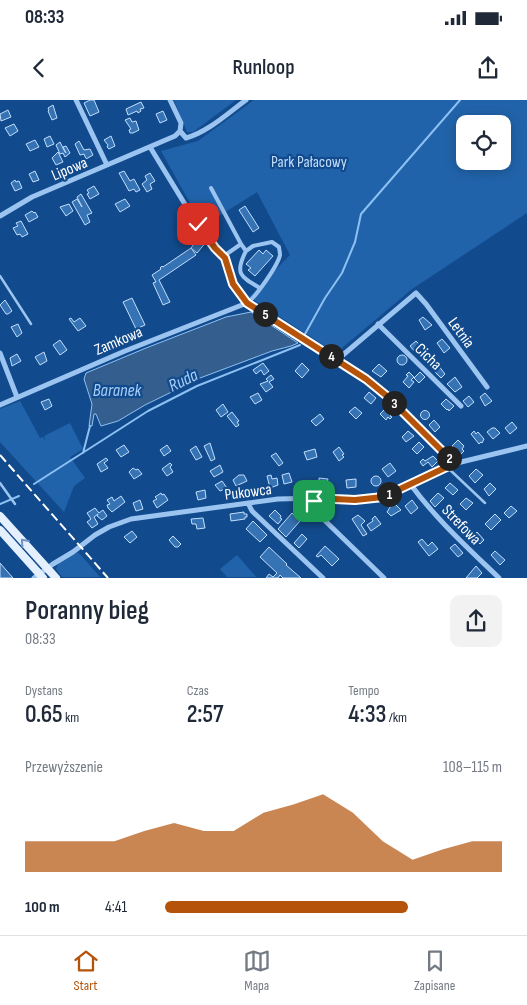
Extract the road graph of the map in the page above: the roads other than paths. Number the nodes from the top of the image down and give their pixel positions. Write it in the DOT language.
graph roads {
  1 [pos="76,100"];
  2 [pos="170,100"];
  3 [pos="246,100"];
  4 [pos="180,131"];
  5 [pos="150,147"];
  6 [pos="107,165"];
  7 [pos="211,188"];
  8 [pos="0,216"];
  9 [pos="242,244"];
  10 [pos="246,251"];
  11 [pos="224,256"];
  12 [pos="0,276"];
  13 [pos="260,288"];
  14 [pos="247,303"];
  15 [pos="31,324"];
  16 [pos="378,324"];
  17 [pos="0,353"];
  18 [pos="337,360"];
  19 [pos="487,387"];
  20 [pos="18,398"];
  21 [pos="0,405"];
  22 [pos="461,406"];
  23 [pos="527,446"];
  24 [pos="453,464"];
  25 [pos="448,468"];
  26 [pos="0,483"];
  27 [pos="411,485"];
  28 [pos="314,498"];
  29 [pos="248,503"];
  30 [pos="485,503"];
  31 [pos="15,504"];
  32 [pos="0,516"];
  33 [pos="0,530"];
  34 [pos="47,568"];
  35 [pos="39,576"];
  36 [pos="56,578"];
  37 [pos="323,578"];
  38 [pos="384,578"];
  39 [pos="499,578"];
  1 -- 6 [label="street"];
  2 -- 4 [label="street"];
  3 -- 4 [label="street"];
  4 -- 5 [label="street, Lipowa"];
  5 -- 6 [label="street, Lipowa"];
  5 -- 11 [label="street"];
  6 -- 8 [label="street, Lipowa"];
  7 -- 9 [label="street"];
  9 -- 10 [label="street"];
  9 -- 11 [label="street"];
  10 -- 13 [label="street"];
  10 -- 13 [label="street"];
  11 -- 14 [label="street"];
  12 -- 15 [label="lane"];
  13 -- 14 [label="street"];
  14 -- 18 [label="street"];
  14 -- 20 [label="street, Zamkowa"];
  16 -- 18 [label="street"];
  16 -- 19 [label="street, Letnia"];
  16 -- 22 [label="street, Cicha"];
  17 -- 20 [label="street"];
  18 -- 24 [label="street"];
  20 -- 21 [label="street, Zamkowa"];
  23 -- 24 [label="street, Pukowca"];
  24 -- 25 [label="street, Pukowca"];
  25 -- 27 [label="street, Pukowca"];
  25 -- 30 [label="lane"];
  26 -- 31 [label="lane"];
  27 -- 28 [label="street, Pukowca"];
  27 -- 39 [label="street, Strefowa"];
  28 -- 29 [label="street, Pukowca"];
  28 -- 38 [label="street"];
  29 -- 34 [label="street, Pukowca"];
  29 -- 37 [label="street"];
  34 -- 32 [label="main road, one-way"];
  33 -- 35 [label="main road"];
  34 -- 35 [label="street, Pukowca"];
  34 -- 36 [label="main road"];
}
